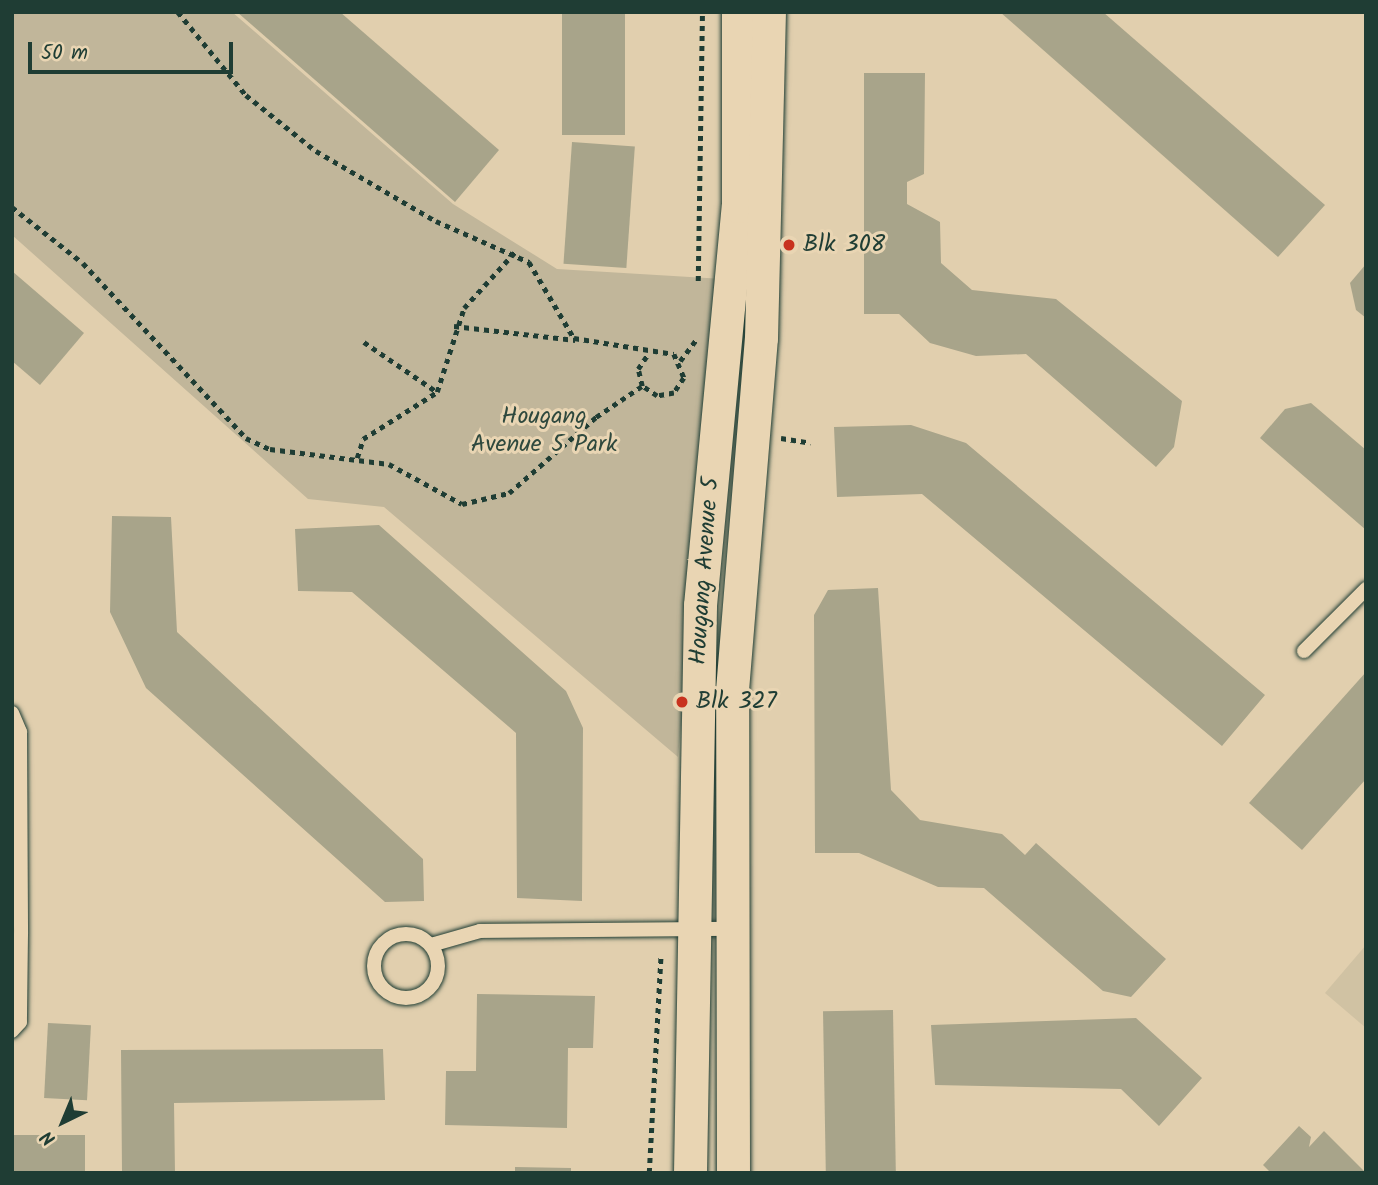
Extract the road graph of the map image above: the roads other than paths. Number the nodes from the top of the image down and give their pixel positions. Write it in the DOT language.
graph roads {
  1 [pos="738,12"];
  2 [pos="769,12"];
  3 [pos="727,522"];
  4 [pos="1366,589"];
  5 [pos="1304,651"];
  6 [pos="12,713"];
  7 [pos="16,866"];
  8 [pos="691,928"];
  9 [pos="729,929"];
  10 [pos="17,933"];
  11 [pos="431,945"];
  12 [pos="12,1031"];
  13 [pos="690,1173"];
  14 [pos="733,1173"];
  1 -- 3 [label="street, Hougang Avenue 5"];
  2 -- 3 [label="street, Hougang Avenue 5"];
  3 -- 8 [label="street, Hougang Avenue 5"];
  3 -- 9 [label="street, Hougang Avenue 5"];
  4 -- 5 [label="lane"];
  6 -- 7 [label="lane"];
  7 -- 10 [label="lane"];
  8 -- 9 [label="lane"];
  8 -- 11 [label="lane"];
  8 -- 13 [label="street, Hougang Avenue 5"];
  9 -- 14 [label="street, Hougang Avenue 5"];
  10 -- 12 [label="lane"];
  11 -- 11 [label="lane"];
}
